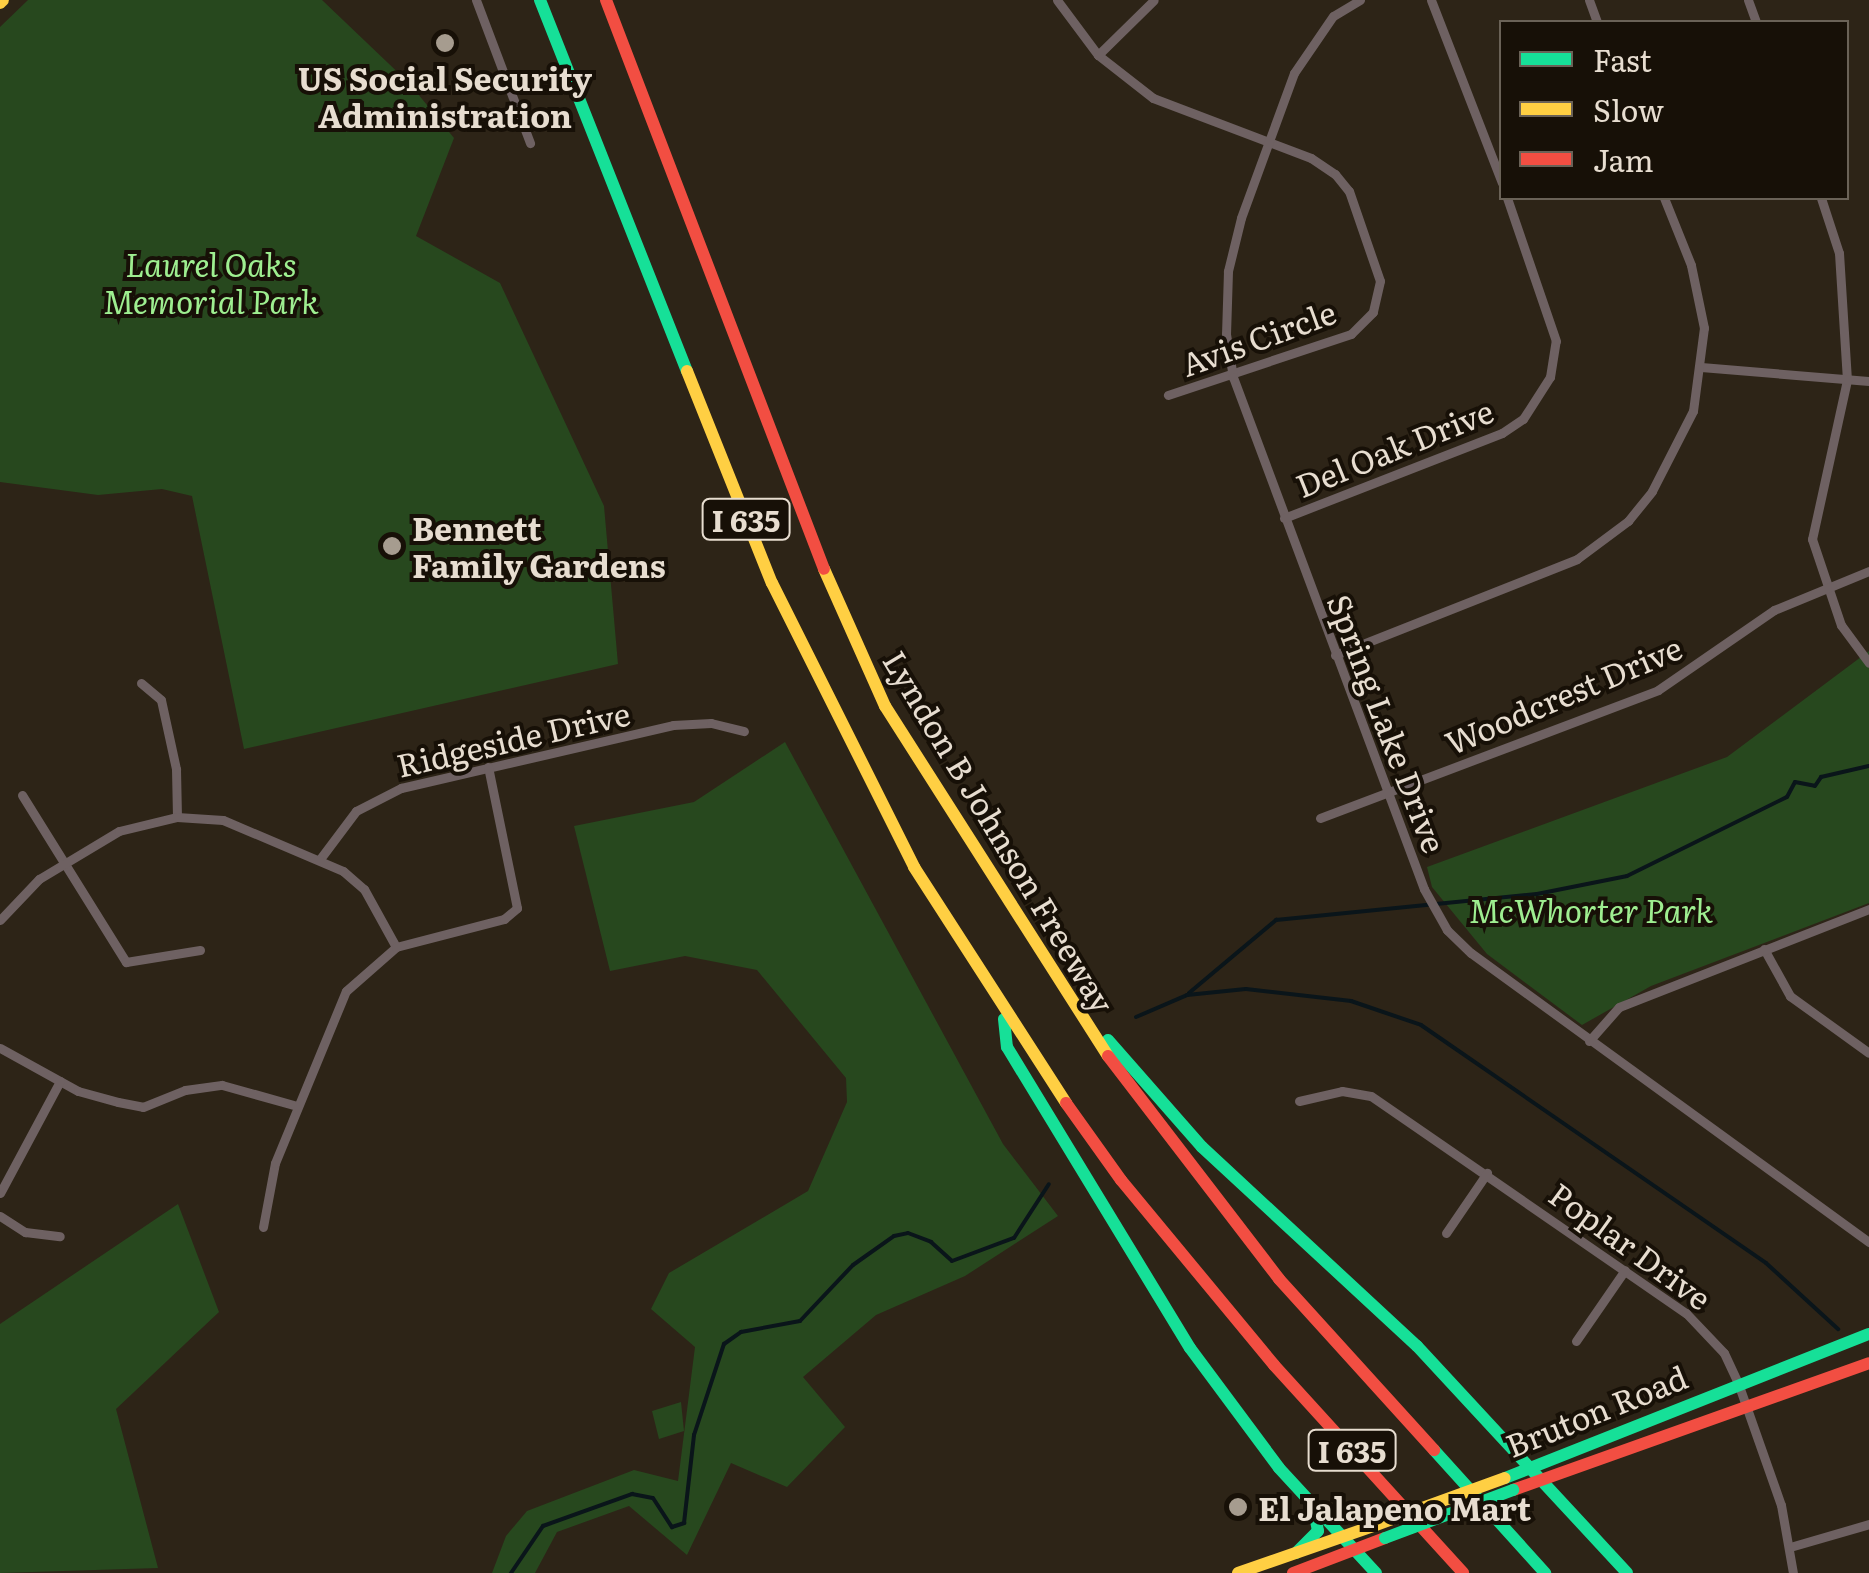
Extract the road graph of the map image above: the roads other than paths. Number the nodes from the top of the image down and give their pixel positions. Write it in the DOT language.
graph roads {
  1 [pos="476,0"];
  2 [pos="532,0"];
  3 [pos="540,0"];
  4 [pos="606,0"];
  5 [pos="1057,0"];
  6 [pos="1154,0"];
  7 [pos="1360,0"];
  8 [pos="1431,0"];
  9 [pos="1098,55"];
  10 [pos="579,104"];
  11 [pos="1267,143"];
  12 [pos="530,144"];
  13 [pos="1499,175"];
  14 [pos="1508,200"];
  15 [pos="1665,200"];
  16 [pos="1823,200"];
  17 [pos="1701,367"];
  18 [pos="1234,377"];
  19 [pos="1847,380"];
  20 [pos="1869,381"];
  21 [pos="1168,395"];
  22 [pos="1284,518"];
  23 [pos="1869,571"];
  24 [pos="1826,588"];
  25 [pos="1336,655"];
  26 [pos="1869,663"];
  27 [pos="142,683"];
  28 [pos="744,731"];
  29 [pos="488,767"];
  30 [pos="1388,793"];
  31 [pos="22,795"];
  32 [pos="178,817"];
  33 [pos="1320,818"];
  34 [pos="320,859"];
  35 [pos="63,862"];
  36 [pos="994,881"];
  37 [pos="1869,909"];
  38 [pos="0,920"];
  39 [pos="396,948"];
  40 [pos="200,950"];
  41 [pos="1764,950"];
  42 [pos="1004,1014"];
  43 [pos="1589,1041"];
  44 [pos="0,1048"];
  45 [pos="1869,1053"];
  46 [pos="60,1082"];
  47 [pos="1299,1101"];
  48 [pos="297,1106"];
  49 [pos="1487,1173"];
  50 [pos="0,1192"];
  51 [pos="0,1216"];
  52 [pos="263,1227"];
  53 [pos="1446,1234"];
  54 [pos="60,1236"];
  55 [pos="1869,1242"];
  56 [pos="1625,1270"];
  57 [pos="1869,1334"];
  58 [pos="1576,1341"];
  59 [pos="1869,1362"];
  60 [pos="1738,1383"];
  61 [pos="1747,1408"];
  62 [pos="1531,1468"];
  63 [pos="1542,1480"];
  64 [pos="1313,1504"];
  65 [pos="1869,1524"];
  66 [pos="1343,1537"];
  67 [pos="1790,1547"];
  68 [pos="1354,1550"];
  69 [pos="1296,1554"];
  70 [pos="1245,1572"];
  71 [pos="1293,1573"];
  72 [pos="1376,1573"];
  73 [pos="1464,1573"];
  74 [pos="1545,1573"];
  75 [pos="1627,1573"];
  76 [pos="1793,1573"];
  1 -- 12 [label="street"];
  2 -- 10 [label="main road"];
  3 -- 10 [label="main road, I 635"];
  4 -- 36 [label="main road, Lyndon B Johnson Freeway / I 635"];
  5 -- 9 [label="street, Avis Circle"];
  6 -- 9 [label="street"];
  7 -- 11 [label="street, Spring Lake Drive"];
  8 -- 13 [label="street"];
  9 -- 11 [label="street, Avis Circle"];
  10 -- 42 [label="main road, I 635"];
  11 -- 18 [label="street, Spring Lake Drive"];
  11 -- 18 [label="street, Avis Circle"];
  14 -- 22 [label="street, Del Oak Drive"];
  15 -- 17 [label="street"];
  16 -- 19 [label="street"];
  17 -- 19 [label="street"];
  17 -- 25 [label="street"];
  18 -- 21 [label="street, Avis Circle"];
  18 -- 22 [label="street, Spring Lake Drive"];
  19 -- 20 [label="street"];
  19 -- 24 [label="street"];
  22 -- 25 [label="street, Spring Lake Drive"];
  23 -- 24 [label="street, Woodcrest Drive"];
  24 -- 26 [label="street"];
  24 -- 30 [label="street, Woodcrest Drive"];
  25 -- 30 [label="street, Spring Lake Drive"];
  27 -- 32 [label="street"];
  28 -- 29 [label="street, Ridgeside Drive"];
  29 -- 34 [label="street, Ridgeside Drive"];
  29 -- 39 [label="street"];
  30 -- 33 [label="street, Woodcrest Drive"];
  30 -- 43 [label="street, Spring Lake Drive"];
  31 -- 35 [label="street"];
  32 -- 34 [label="street"];
  32 -- 35 [label="street"];
  34 -- 39 [label="street"];
  35 -- 38 [label="street"];
  35 -- 40 [label="street"];
  36 -- 62 [label="main road"];
  36 -- 74 [label="main road, Lyndon B Johnson Freeway / I 635"];
  37 -- 41 [label="street"];
  39 -- 48 [label="street"];
  41 -- 43 [label="street"];
  41 -- 45 [label="street"];
  42 -- 64 [label="main road"];
  42 -- 73 [label="main road, I 635"];
  43 -- 55 [label="street, Spring Lake Drive"];
  44 -- 46 [label="street"];
  46 -- 48 [label="street"];
  46 -- 50 [label="street"];
  47 -- 49 [label="street, Poplar Drive"];
  48 -- 52 [label="street"];
  49 -- 53 [label="street"];
  49 -- 56 [label="street, Poplar Drive"];
  51 -- 54 [label="street"];
  56 -- 58 [label="street"];
  56 -- 60 [label="street, Poplar Drive"];
  57 -- 60 [label="main road, Bruton Road"];
  59 -- 61 [label="main road, Bruton Road"];
  60 -- 61 [label="street, Poplar Drive"];
  60 -- 62 [label="main road, Bruton Road"];
  61 -- 63 [label="main road, Bruton Road"];
  61 -- 67 [label="street, Poplar Drive"];
  62 -- 63 [label="main road"];
  62 -- 66 [label="main road, Bruton Road, bridge"];
  63 -- 68 [label="main road, Bruton Road, bridge"];
  63 -- 75 [label="main road"];
  64 -- 66 [label="main road"];
  64 -- 69 [label="main road"];
  65 -- 67 [label="street"];
  66 -- 68 [label="main road"];
  66 -- 69 [label="main road, Bruton Road"];
  67 -- 76 [label="street, Poplar Drive"];
  68 -- 71 [label="main road, Bruton Road"];
  68 -- 72 [label="main road"];
  69 -- 70 [label="main road, Bruton Road"];
}
